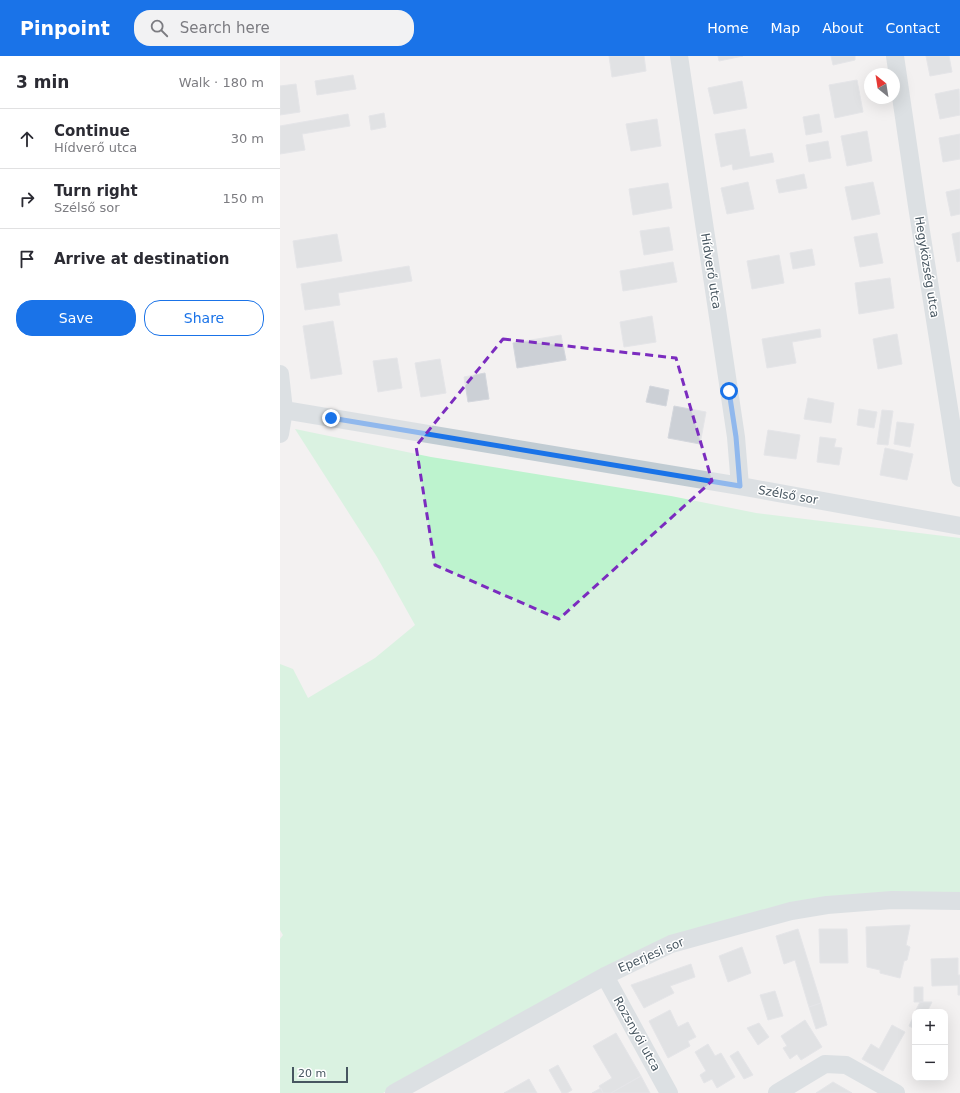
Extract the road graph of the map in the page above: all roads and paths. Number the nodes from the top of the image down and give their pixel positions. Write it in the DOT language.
graph roads {
  1 [pos="679,56"];
  2 [pos="895,56"];
  3 [pos="280,374"];
  4 [pos="284,410"];
  5 [pos="280,434"];
  6 [pos="960,478"];
  7 [pos="740,486"];
  8 [pos="960,526"];
  9 [pos="960,901"];
  10 [pos="605,976"];
  11 [pos="394,1093"];
  12 [pos="669,1093"];
  13 [pos="777,1093"];
  14 [pos="896,1093"];
  1 -- 7 [label="street, Hídverő utca"];
  2 -- 6 [label="street, Hegyközség utca"];
  3 -- 4 [label="street"];
  4 -- 5 [label="street"];
  4 -- 7 [label="street, Szélső sor"];
  7 -- 8 [label="street, Szélső sor"];
  9 -- 10 [label="street, Eperjesi sor"];
  10 -- 11 [label="street, Eperjesi sor"];
  10 -- 12 [label="street, Rozsnyói utca"];
  13 -- 14 [label="street"];
}
